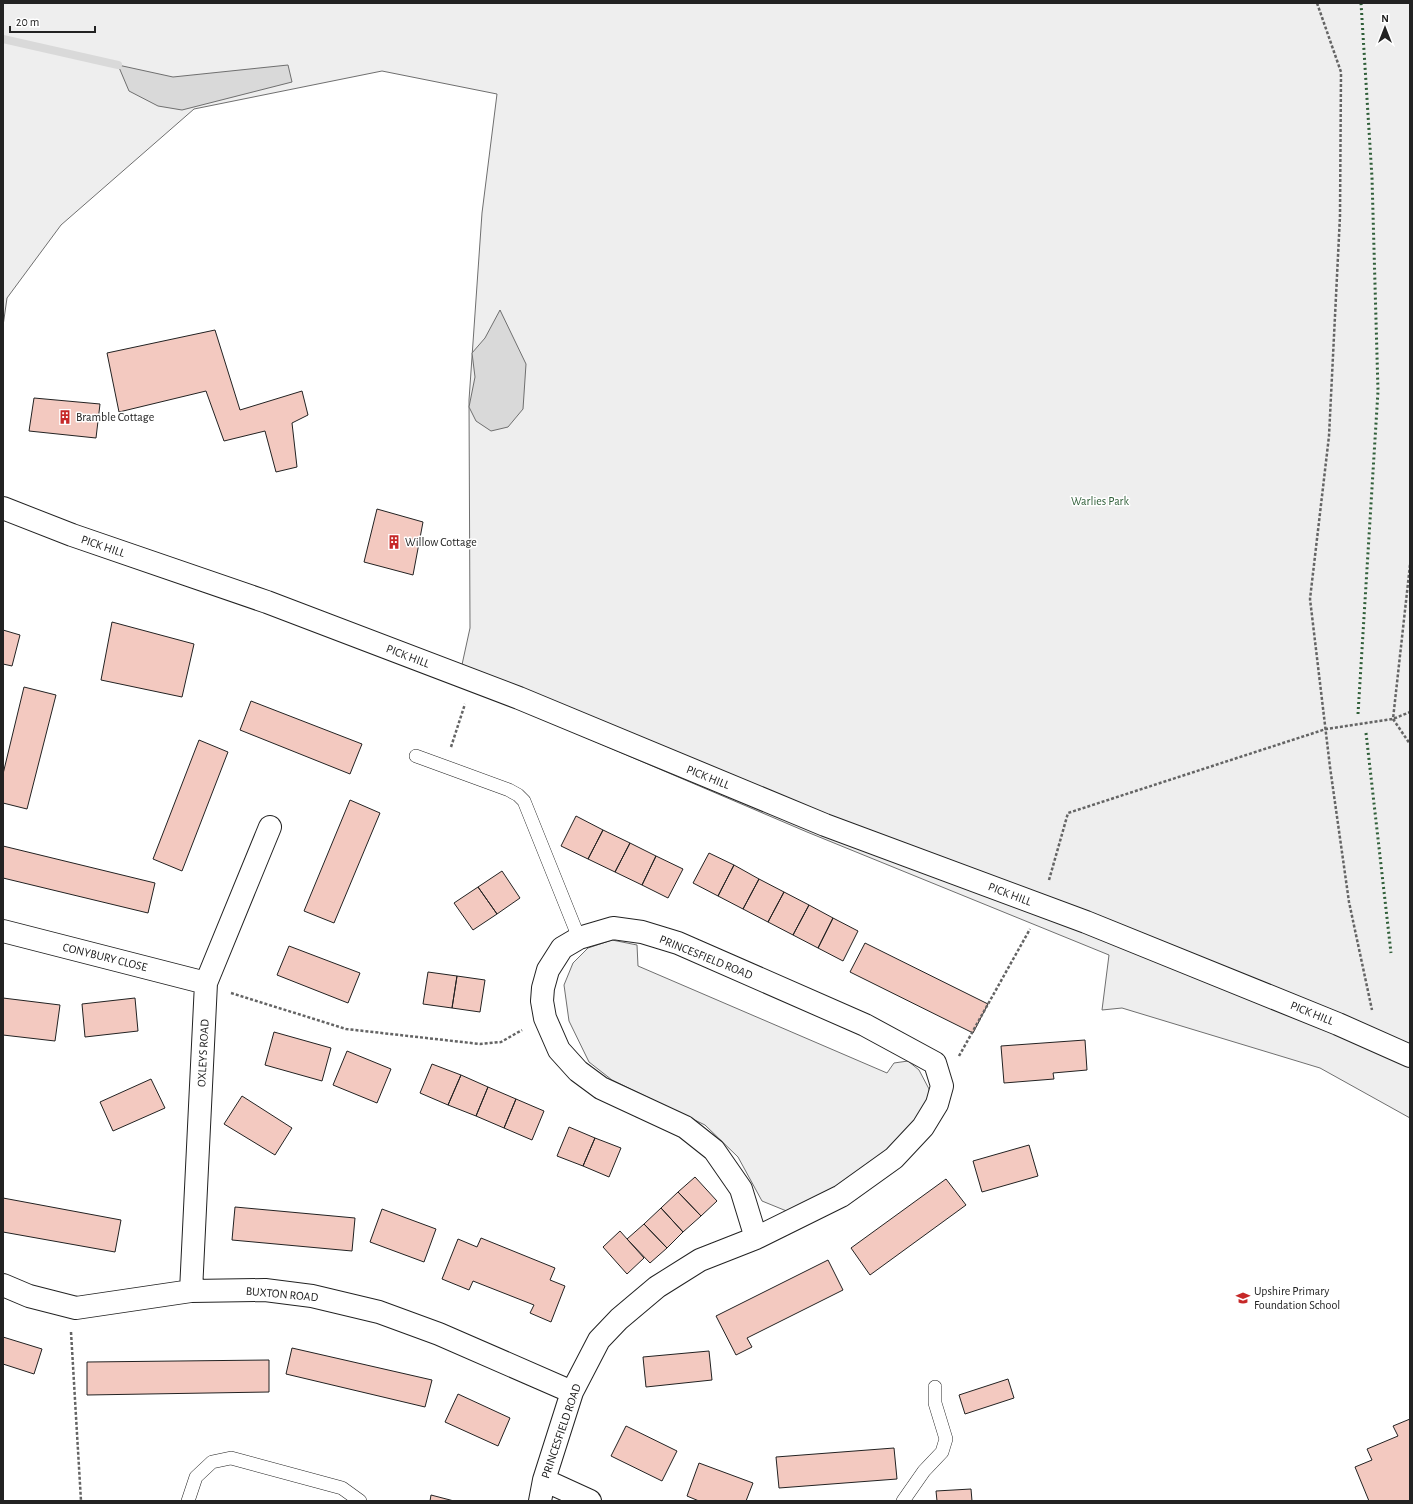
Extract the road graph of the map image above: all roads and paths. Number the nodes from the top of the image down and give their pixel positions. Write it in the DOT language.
graph roads {
  1 [pos="1317,3"];
  2 [pos="3,508"];
  3 [pos="1410,564"];
  4 [pos="472,680"];
  5 [pos="1410,712"];
  6 [pos="1393,719"];
  7 [pos="1326,729"];
  8 [pos="1410,744"];
  9 [pos="416,756"];
  10 [pos="444,767"];
  11 [pos="270,827"];
  12 [pos="1042,906"];
  13 [pos="3,931"];
  14 [pos="579,938"];
  15 [pos="206,983"];
  16 [pos="545,1018"];
  17 [pos="1378,1042"];
  18 [pos="1410,1056"];
  19 [pos="942,1086"];
  20 [pos="756,1238"];
  21 [pos="3,1285"];
  22 [pos="191,1291"];
  23 [pos="76,1308"];
  24 [pos="935,1388"];
  25 [pos="572,1392"];
  26 [pos="542,1491"];
  27 [pos="81,1501"];
  28 [pos="188,1501"];
  29 [pos="360,1501"];
  30 [pos="590,1501"];
  31 [pos="903,1501"];
  1 -- 7 [label="path"];
  2 -- 4 [label="street, PICK HILL"];
  3 -- 6 [label="path"];
  4 -- 10 [label="path"];
  4 -- 12 [label="street, PICK HILL"];
  5 -- 6 [label="path"];
  6 -- 7 [label="path"];
  6 -- 8 [label="path"];
  7 -- 12 [label="path"];
  7 -- 17 [label="path"];
  9 -- 10 [label="lane"];
  10 -- 14 [label="lane"];
  11 -- 15 [label="street, OXLEYS ROAD"];
  12 -- 17 [label="street, PICK HILL"];
  12 -- 19 [label="path"];
  13 -- 15 [label="street, CONYBURY CLOSE"];
  14 -- 16 [label="street, PRINCESFIELD ROAD"];
  14 -- 19 [label="street, PRINCESFIELD ROAD"];
  15 -- 16 [label="path"];
  15 -- 22 [label="street, OXLEYS ROAD"];
  16 -- 20 [label="street, PRINCESFIELD ROAD"];
  17 -- 18 [label="street, PICK HILL"];
  19 -- 20 [label="street, PRINCESFIELD ROAD"];
  20 -- 25 [label="street, PRINCESFIELD ROAD"];
  21 -- 23 [label="street, BUXTON ROAD"];
  22 -- 23 [label="street, BUXTON ROAD"];
  22 -- 25 [label="street, BUXTON ROAD"];
  23 -- 27 [label="path"];
  24 -- 31 [label="lane"];
  25 -- 26 [label="street, PRINCESFIELD ROAD"];
  26 -- 30 [label="street"];
  28 -- 29 [label="lane"];
}
